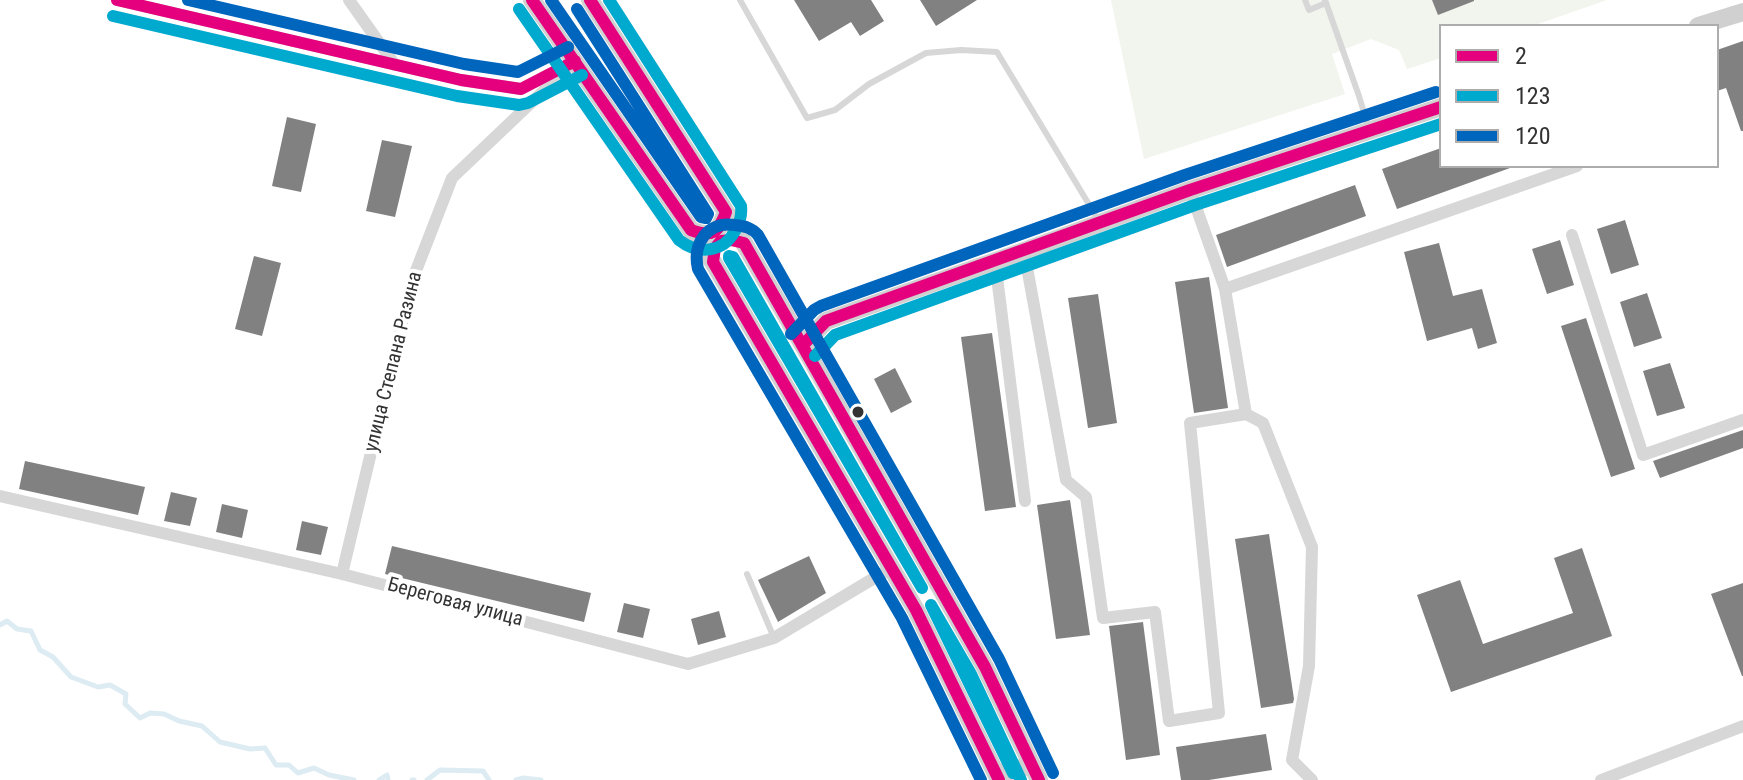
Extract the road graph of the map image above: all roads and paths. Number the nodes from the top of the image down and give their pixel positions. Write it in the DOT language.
graph roads {
  1 [pos="117,0"];
  2 [pos="349,0"];
  3 [pos="532,0"];
  4 [pos="590,0"];
  5 [pos="740,0"];
  6 [pos="1305,0"];
  7 [pos="1325,2"];
  8 [pos="1743,12"];
  9 [pos="1704,24"];
  10 [pos="575,61"];
  11 [pos="395,65"];
  12 [pos="1439,108"];
  13 [pos="1369,129"];
  14 [pos="1571,168"];
  15 [pos="1190,190"];
  16 [pos="726,212"];
  17 [pos="1099,223"];
  18 [pos="691,230"];
  19 [pos="1572,235"];
  20 [pos="744,243"];
  21 [pos="1024,251"];
  22 [pos="995,261"];
  23 [pos="713,262"];
  24 [pos="1225,289"];
  25 [pos="803,345"];
  26 [pos="1246,414"];
  27 [pos="1743,420"];
  28 [pos="0,496"];
  29 [pos="1025,501"];
  30 [pos="891,568"];
  31 [pos="342,574"];
  32 [pos="747,574"];
  33 [pos="774,638"];
  34 [pos="1743,726"];
  35 [pos="1028,757"];
  36 [pos="997,776"];
  37 [pos="1039,780"];
  38 [pos="1312,780"];
  39 [pos="1601,780"];
  1 -- 11 [label="street"];
  2 -- 11 [label="street"];
  3 -- 10 [label="main road"];
  4 -- 16 [label="main road"];
  5 -- 17 [label="lane"];
  6 -- 7 [label="lane"];
  7 -- 13 [label="lane"];
  8 -- 9 [label="main road"];
  10 -- 11 [label="street"];
  10 -- 18 [label="main road"];
  10 -- 31 [label="street, улица Степана Разина"];
  12 -- 13 [label="main road"];
  13 -- 15 [label="main road"];
  14 -- 24 [label="street"];
  15 -- 17 [label="main road"];
  15 -- 24 [label="street"];
  16 -- 18 [label="main road"];
  16 -- 20 [label="main road"];
  17 -- 21 [label="main road"];
  18 -- 23 [label="main road"];
  19 -- 27 [label="street"];
  20 -- 23 [label="main road"];
  20 -- 25 [label="main road"];
  21 -- 22 [label="main road"];
  21 -- 26 [label="street"];
  22 -- 25 [label="main road"];
  22 -- 29 [label="street"];
  23 -- 30 [label="main road"];
  24 -- 26 [label="street"];
  25 -- 35 [label="main road"];
  26 -- 38 [label="street"];
  28 -- 31 [label="street, Береговая улица"];
  30 -- 33 [label="street, Береговая улица"];
  30 -- 36 [label="main road"];
  31 -- 33 [label="street, Береговая улица"];
  32 -- 33 [label="lane"];
  34 -- 39 [label="street"];
  35 -- 36 [label="main road"];
  35 -- 37 [label="main road"];
}
